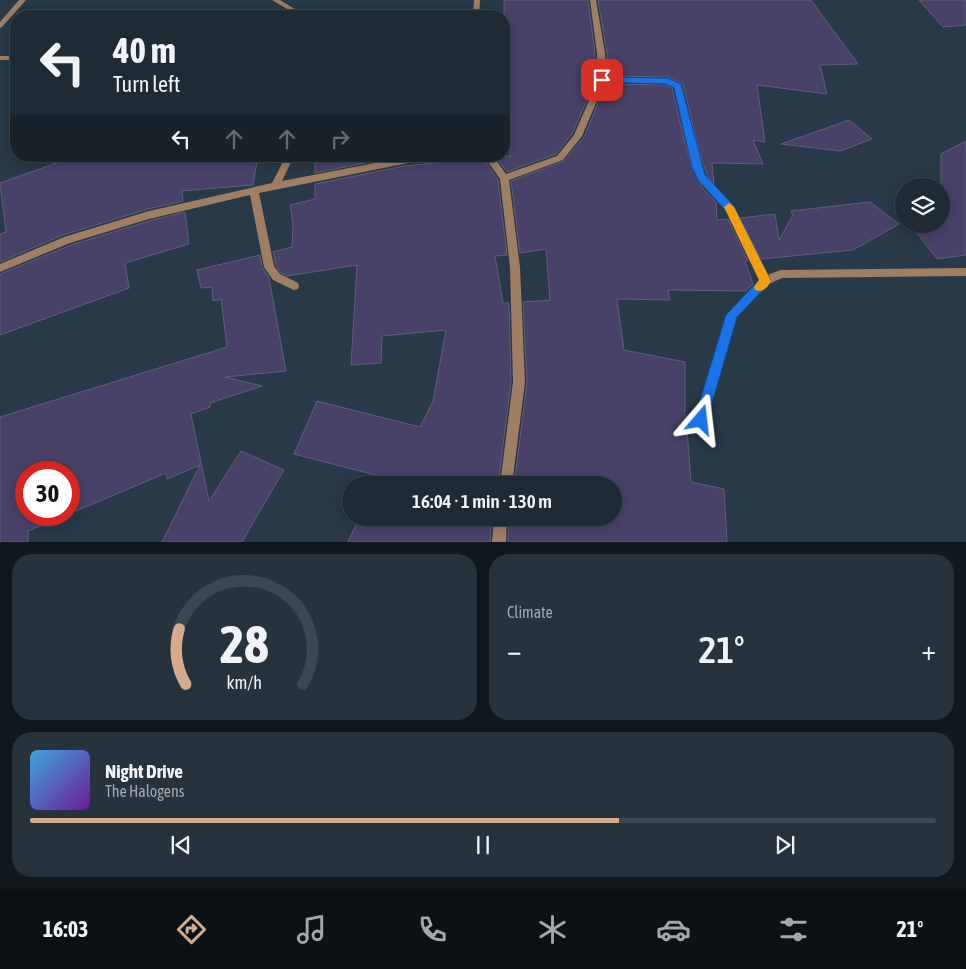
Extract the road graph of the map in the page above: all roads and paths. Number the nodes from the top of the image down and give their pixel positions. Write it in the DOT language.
graph roads {
  1 [pos="23,0"];
  2 [pos="275,0"];
  3 [pos="593,0"];
  4 [pos="14,10"];
  5 [pos="292,10"];
  6 [pos="10,15"];
  7 [pos="0,26"];
  8 [pos="602,80"];
  9 [pos="287,162"];
  10 [pos="397,162"];
  11 [pos="492,162"];
  12 [pos="504,178"];
  13 [pos="275,186"];
  14 [pos="254,191"];
  15 [pos="0,268"];
  16 [pos="966,272"];
  17 [pos="765,281"];
  18 [pos="294,286"];
  19 [pos="701,420"];
  20 [pos="507,476"];
  21 [pos="500,526"];
  22 [pos="499,542"];
  1 -- 4 [label="street"];
  2 -- 5 [label="street"];
  3 -- 8 [label="street"];
  6 -- 7 [label="street"];
  8 -- 12 [label="street"];
  8 -- 17 [label="street"];
  9 -- 13 [label="street"];
  10 -- 13 [label="street"];
  11 -- 12 [label="street"];
  12 -- 20 [label="street"];
  13 -- 14 [label="street"];
  14 -- 15 [label="street"];
  14 -- 18 [label="street"];
  16 -- 17 [label="street"];
  17 -- 19 [label="street"];
  21 -- 22 [label="street"];
}
